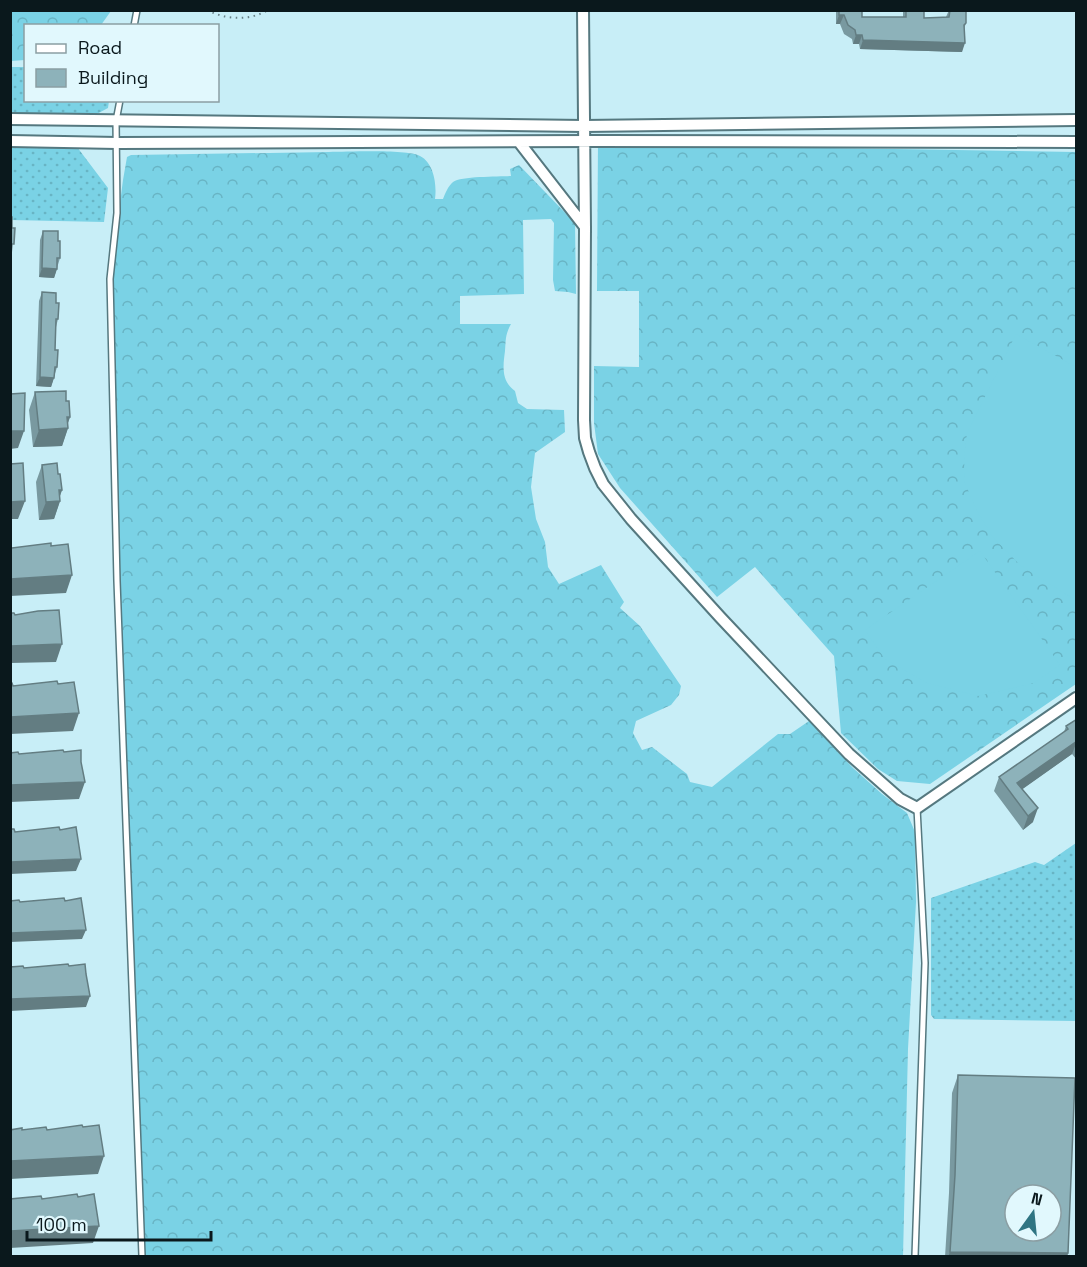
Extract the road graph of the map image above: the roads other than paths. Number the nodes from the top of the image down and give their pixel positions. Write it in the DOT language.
graph roads {
  1 [pos="583,10"];
  2 [pos="120,102"];
  3 [pos="10,119"];
  4 [pos="1077,120"];
  5 [pos="116,121"];
  6 [pos="584,126"];
  7 [pos="10,141"];
  8 [pos="584,141"];
  9 [pos="519,142"];
  10 [pos="1077,142"];
  11 [pos="117,143"];
  12 [pos="585,228"];
  13 [pos="1077,698"];
  14 [pos="917,808"];
  15 [pos="142,1257"];
  16 [pos="915,1257"];
  1 -- 6 [label="street"];
  2 -- 5 [label="lane"];
  3 -- 5 [label="street"];
  4 -- 6 [label="street"];
  5 -- 6 [label="street"];
  5 -- 11 [label="lane"];
  6 -- 8 [label="street"];
  7 -- 11 [label="street"];
  8 -- 9 [label="street"];
  8 -- 10 [label="street"];
  8 -- 12 [label="street"];
  9 -- 11 [label="street"];
  9 -- 12 [label="street"];
  11 -- 15 [label="lane"];
  12 -- 14 [label="street"];
  13 -- 14 [label="street"];
  14 -- 16 [label="lane"];
}
